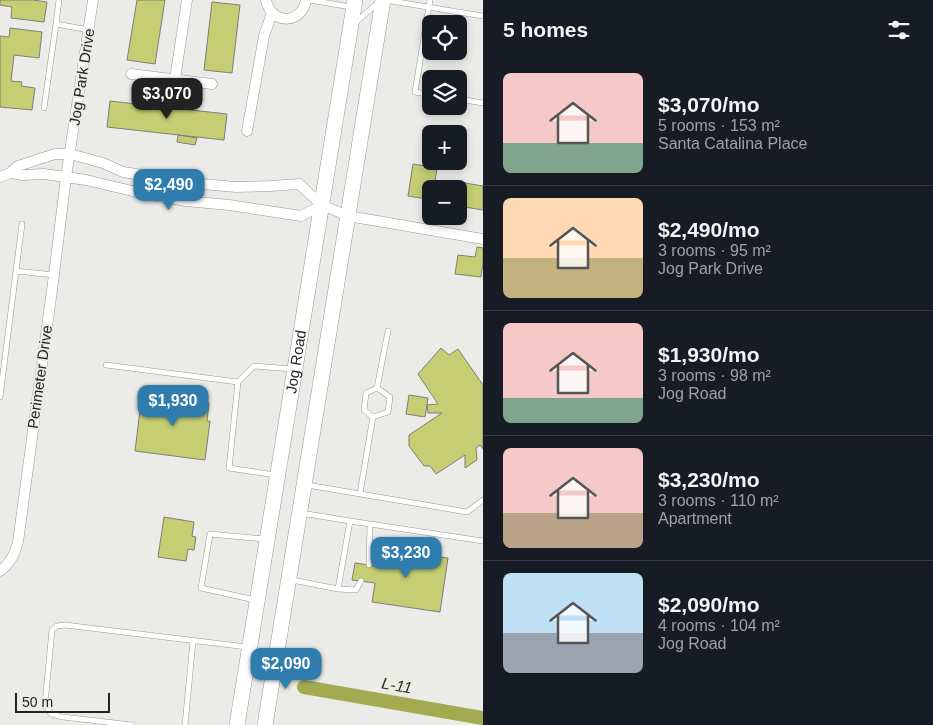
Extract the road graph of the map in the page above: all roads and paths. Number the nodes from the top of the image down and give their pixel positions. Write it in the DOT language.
graph roads {
  1 [pos="59,0"];
  2 [pos="93,0"];
  3 [pos="188,0"];
  4 [pos="266,0"];
  5 [pos="308,0"];
  6 [pos="384,0"];
  7 [pos="430,0"];
  8 [pos="355,4"];
  9 [pos="429,8"];
  10 [pos="272,13"];
  11 [pos="483,16"];
  12 [pos="56,24"];
  13 [pos="351,28"];
  14 [pos="89,30"];
  15 [pos="131,74"];
  16 [pos="175,79"];
  17 [pos="212,84"];
  18 [pos="422,93"];
  19 [pos="467,101"];
  20 [pos="483,103"];
  21 [pos="44,108"];
  22 [pos="247,131"];
  23 [pos="70,154"];
  24 [pos="5,175"];
  25 [pos="66,176"];
  26 [pos="322,205"];
  27 [pos="348,216"];
  28 [pos="22,224"];
  29 [pos="483,239"];
  30 [pos="16,271"];
  31 [pos="54,275"];
  32 [pos="388,331"];
  33 [pos="106,365"];
  34 [pos="295,369"];
  35 [pos="238,382"];
  36 [pos="377,388"];
  37 [pos="0,397"];
  38 [pos="373,418"];
  39 [pos="278,476"];
  40 [pos="304,484"];
  41 [pos="360,493"];
  42 [pos="483,500"];
  43 [pos="300,513"];
  44 [pos="350,521"];
  45 [pos="370,524"];
  46 [pos="267,539"];
  47 [pos="483,541"];
  48 [pos="369,565"];
  49 [pos="0,572"];
  50 [pos="289,580"];
  51 [pos="361,581"];
  52 [pos="338,589"];
  53 [pos="257,601"];
  54 [pos="193,641"];
  55 [pos="250,647"];
  56 [pos="277,651"];
  57 [pos="132,725"];
  58 [pos="185,725"];
  59 [pos="237,725"];
  60 [pos="265,725"];
  1 -- 12 [label="lane"];
  2 -- 14 [label="street, Jog Park Drive"];
  3 -- 16 [label="street"];
  4 -- 10 [label="street"];
  5 -- 8 [label="lane"];
  5 -- 10 [label="street"];
  6 -- 9 [label="lane"];
  6 -- 13 [label="lane"];
  6 -- 27 [label="main road, Jog Road"];
  7 -- 9 [label="lane"];
  8 -- 13 [label="main road, Jog Road"];
  9 -- 11 [label="lane"];
  9 -- 18 [label="lane"];
  10 -- 22 [label="street"];
  12 -- 14 [label="lane"];
  12 -- 21 [label="lane"];
  13 -- 26 [label="main road, Jog Road"];
  14 -- 23 [label="street, Jog Park Drive"];
  15 -- 16 [label="street"];
  16 -- 17 [label="street"];
  19 -- 20 [label="lane"];
  23 -- 24 [label="street"];
  23 -- 25 [label="street, Jog Park Drive"];
  23 -- 26 [label="street"];
  24 -- 25 [label="street"];
  25 -- 26 [label="street"];
  25 -- 31 [label="street, Perimeter Drive"];
  26 -- 27 [label="street"];
  26 -- 34 [label="main road, Jog Road"];
  27 -- 29 [label="street"];
  27 -- 40 [label="main road, Jog Road"];
  28 -- 30 [label="lane"];
  30 -- 31 [label="lane"];
  30 -- 37 [label="lane"];
  31 -- 49 [label="street, Perimeter Drive"];
  32 -- 36 [label="lane"];
  33 -- 35 [label="lane"];
  34 -- 35 [label="lane"];
  34 -- 39 [label="main road, Jog Road"];
  35 -- 39 [label="lane"];
  36 -- 38 [label="lane"];
  36 -- 38 [label="lane"];
  38 -- 41 [label="lane"];
  39 -- 46 [label="main road, Jog Road"];
  40 -- 41 [label="lane"];
  40 -- 43 [label="main road, Jog Road"];
  41 -- 42 [label="lane"];
  43 -- 44 [label="lane"];
  43 -- 50 [label="main road, Jog Road"];
  44 -- 45 [label="lane"];
  44 -- 52 [label="lane"];
  45 -- 47 [label="lane"];
  45 -- 48 [label="lane"];
  46 -- 53 [label="main road, Jog Road"];
  46 -- 53 [label="lane"];
  50 -- 52 [label="lane"];
  50 -- 56 [label="main road, Jog Road"];
  51 -- 52 [label="lane"];
  53 -- 55 [label="main road, Jog Road"];
  54 -- 55 [label="lane"];
  54 -- 57 [label="lane"];
  54 -- 58 [label="lane"];
  55 -- 56 [label="main road"];
  55 -- 59 [label="main road, Jog Road"];
  56 -- 60 [label="main road, Jog Road"];
}
